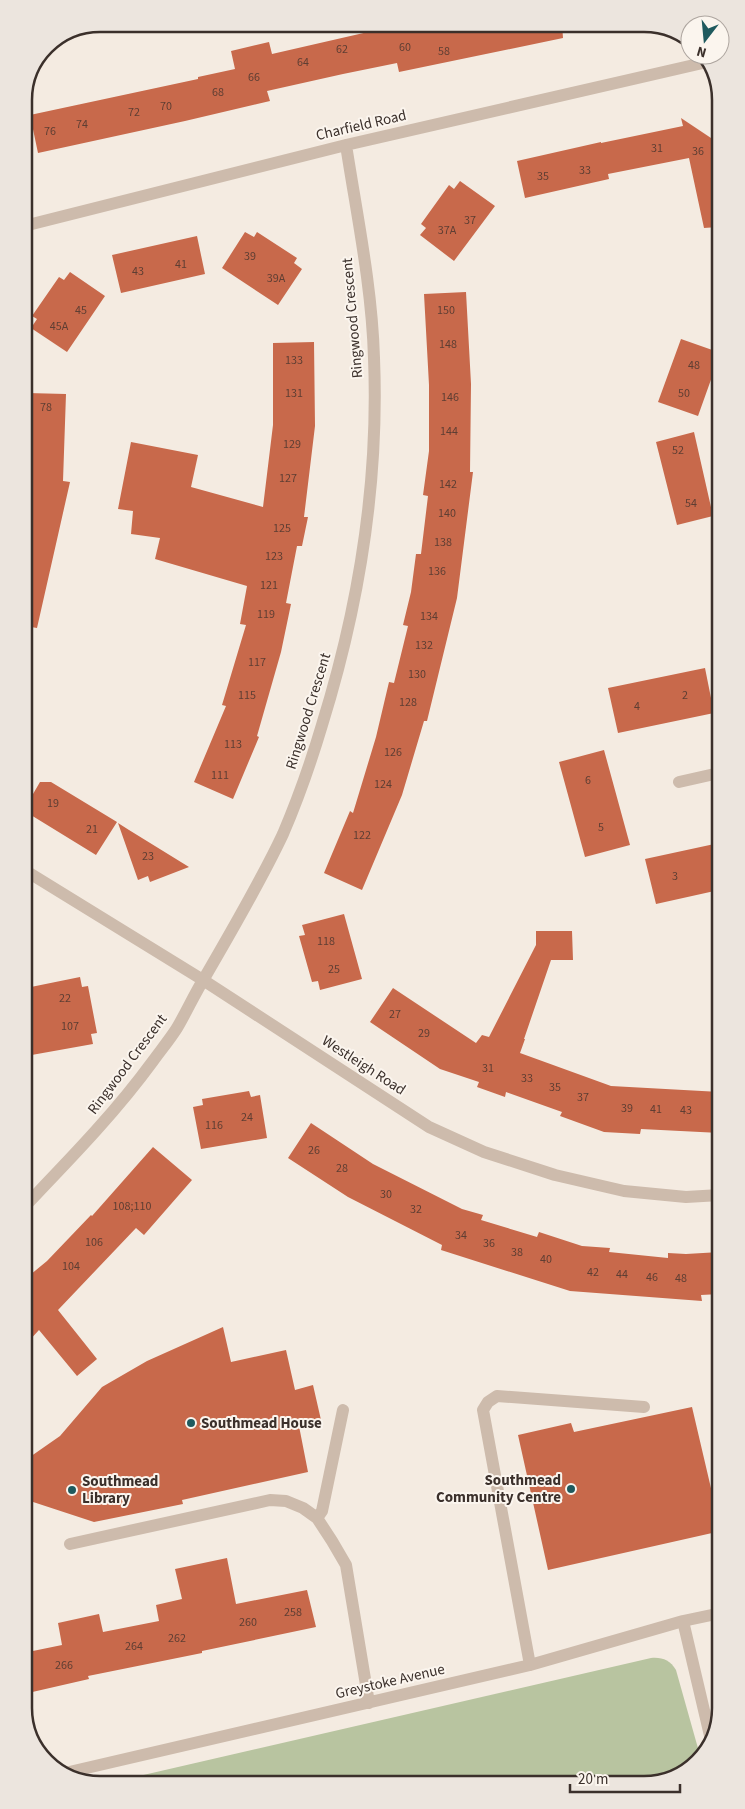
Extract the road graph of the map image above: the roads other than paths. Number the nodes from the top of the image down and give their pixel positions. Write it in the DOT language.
graph roads {
  1 [pos="694,65"];
  2 [pos="346,145"];
  3 [pos="33,224"];
  4 [pos="712,775"];
  5 [pos="679,782"];
  6 [pos="33,875"];
  7 [pos="203,980"];
  8 [pos="712,1195"];
  9 [pos="32,1197"];
  10 [pos="644,1407"];
  11 [pos="343,1410"];
  12 [pos="317,1518"];
  13 [pos="70,1544"];
  14 [pos="712,1615"];
  15 [pos="683,1622"];
  16 [pos="530,1665"];
  17 [pos="369,1703"];
  18 [pos="709,1731"];
  19 [pos="76,1772"];
  1 -- 2 [label="street, Charfield Road"];
  2 -- 3 [label="street, Charfield Road"];
  2 -- 7 [label="street, Ringwood Crescent"];
  4 -- 5 [label="street"];
  6 -- 7 [label="street, Westleigh Road"];
  7 -- 8 [label="street, Westleigh Road"];
  7 -- 9 [label="street, Ringwood Crescent"];
  10 -- 16 [label="street"];
  11 -- 12 [label="street"];
  12 -- 13 [label="street"];
  12 -- 17 [label="street"];
  14 -- 15 [label="street, Greystoke Avenue"];
  15 -- 16 [label="street, Greystoke Avenue"];
  15 -- 18 [label="street"];
  16 -- 17 [label="street, Greystoke Avenue"];
  17 -- 19 [label="street, Greystoke Avenue"];
}
